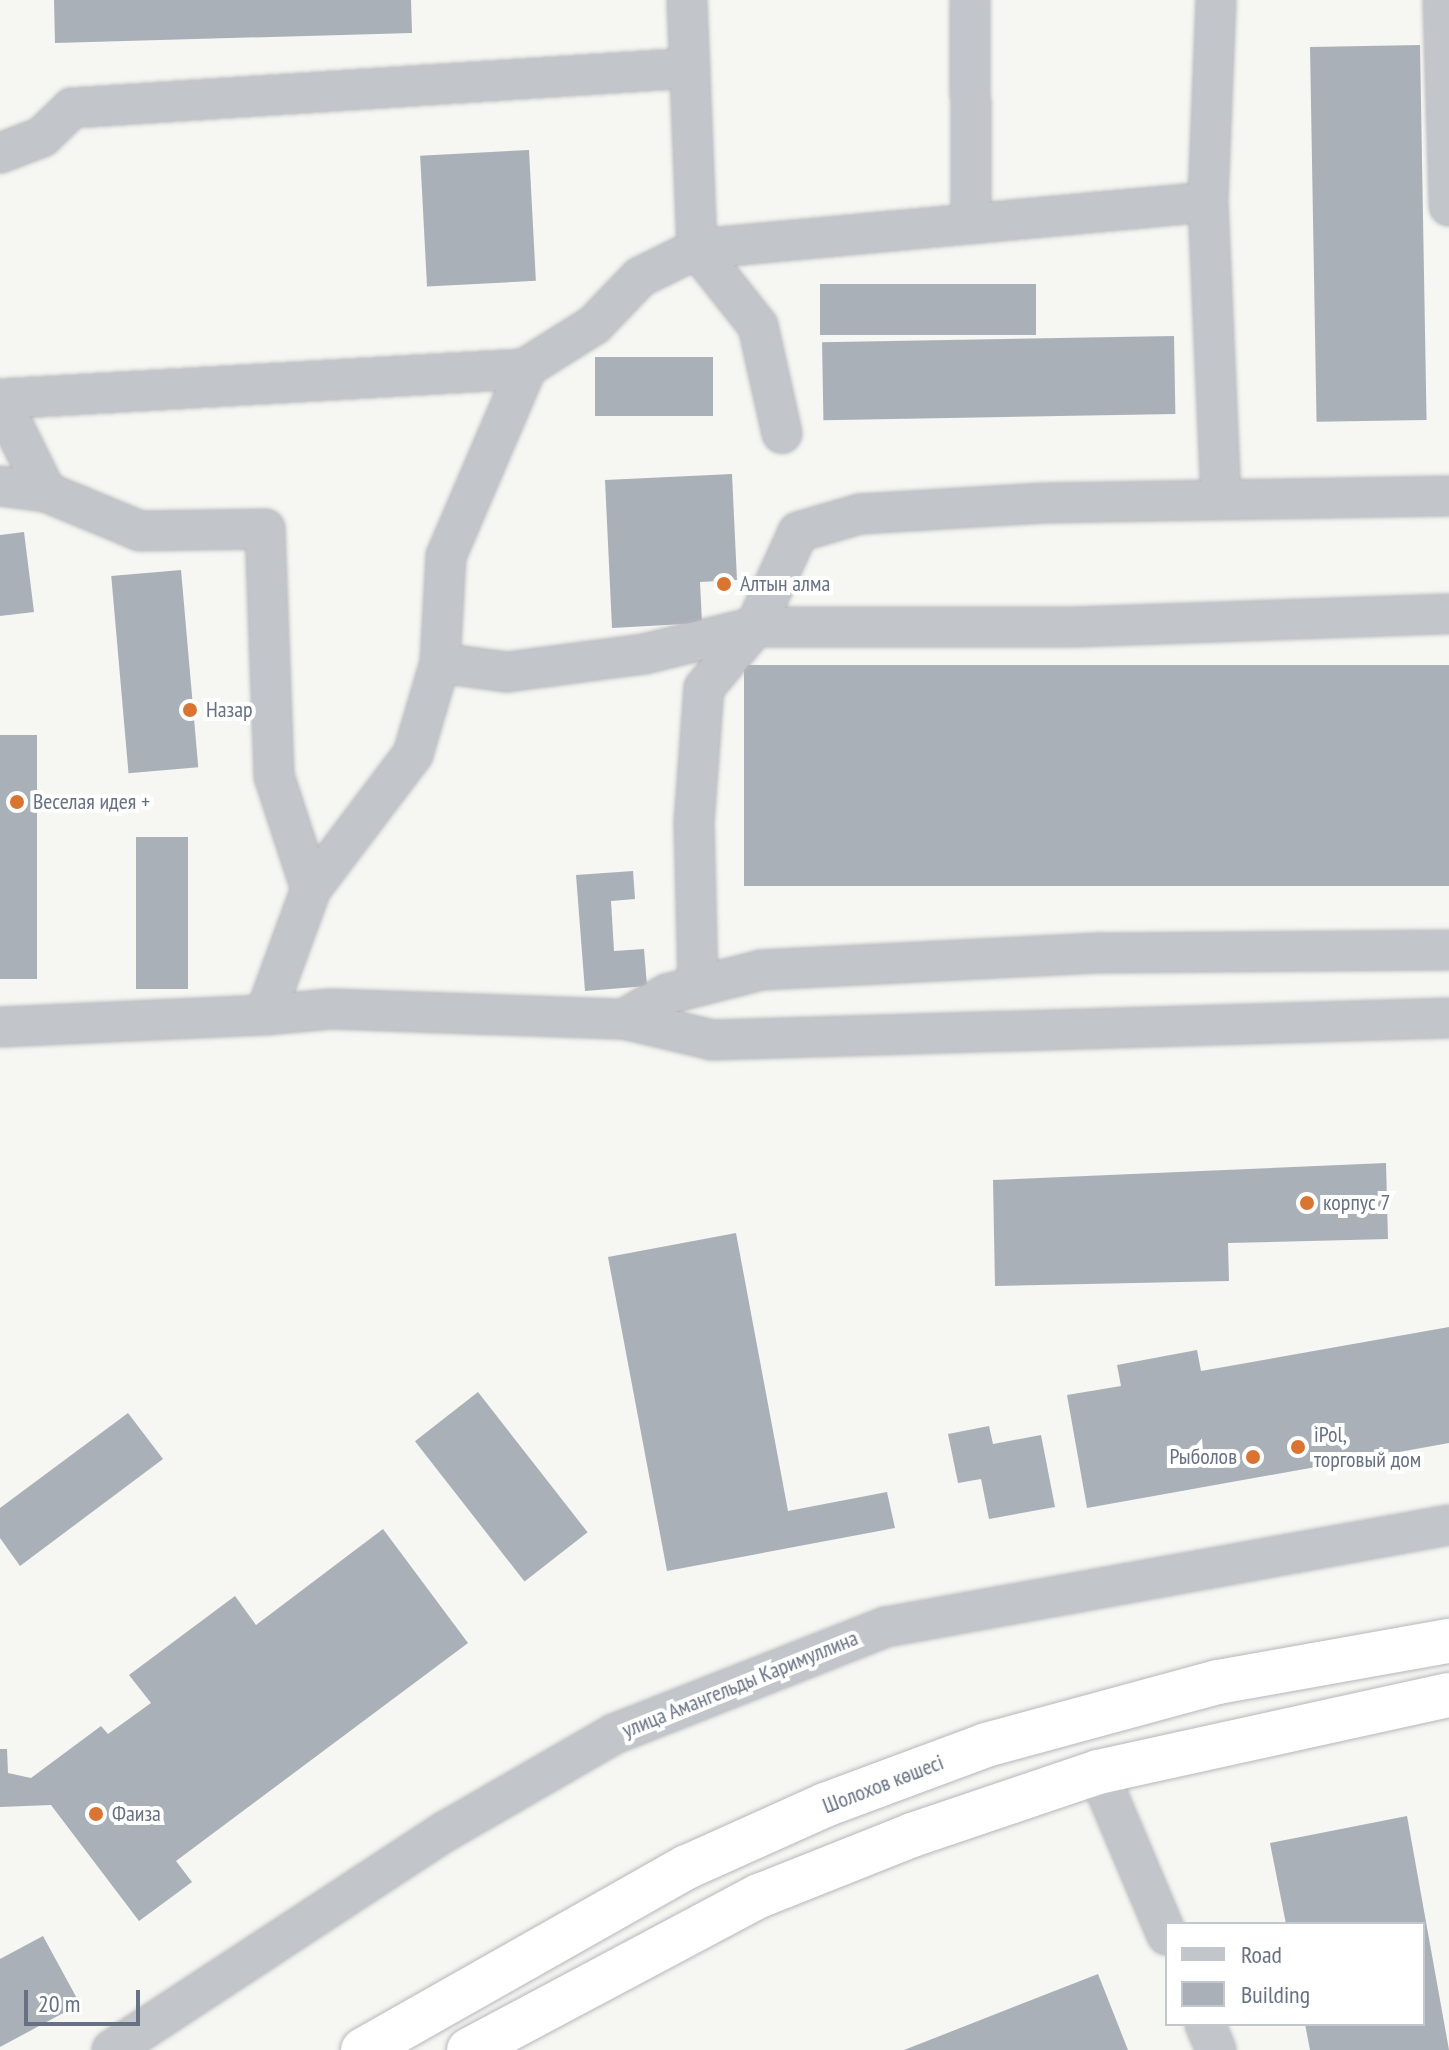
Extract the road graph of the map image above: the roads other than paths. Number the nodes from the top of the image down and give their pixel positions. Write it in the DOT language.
graph roads {
  1 [pos="687,0"];
  2 [pos="970,0"];
  3 [pos="1216,0"];
  4 [pos="1443,0"];
  5 [pos="690,68"];
  6 [pos="0,153"];
  7 [pos="1208,202"];
  8 [pos="1449,206"];
  9 [pos="971,224"];
  10 [pos="697,249"];
  11 [pos="526,369"];
  12 [pos="0,399"];
  13 [pos="782,433"];
  14 [pos="0,486"];
  15 [pos="46,492"];
  16 [pos="1449,496"];
  17 [pos="1221,499"];
  18 [pos="1449,614"];
  19 [pos="755,627"];
  20 [pos="440,663"];
  21 [pos="311,889"];
  22 [pos="1449,950"];
  23 [pos="698,985"];
  24 [pos="265,1015"];
  25 [pos="1449,1018"];
  26 [pos="624,1019"];
  27 [pos="0,1027"];
  28 [pos="1449,1525"];
  29 [pos="1449,1641"];
  30 [pos="1449,1695"];
  31 [pos="1098,1772"];
  32 [pos="1165,1930"];
  33 [pos="1206,2026"];
  34 [pos="112,2050"];
  35 [pos="363,2050"];
  36 [pos="469,2050"];
  37 [pos="1216,2050"];
  1 -- 5 [label="street"];
  2 -- 9 [label="street"];
  3 -- 7 [label="street"];
  4 -- 8 [label="street"];
  5 -- 6 [label="street"];
  5 -- 10 [label="street"];
  7 -- 9 [label="street"];
  7 -- 17 [label="street"];
  9 -- 10 [label="street"];
  10 -- 11 [label="street"];
  10 -- 13 [label="street"];
  11 -- 12 [label="street"];
  11 -- 20 [label="street"];
  12 -- 15 [label="street"];
  14 -- 15 [label="street"];
  15 -- 21 [label="street"];
  16 -- 17 [label="street"];
  17 -- 19 [label="street"];
  18 -- 19 [label="street"];
  19 -- 20 [label="street"];
  19 -- 23 [label="street"];
  20 -- 21 [label="street"];
  21 -- 24 [label="street"];
  22 -- 23 [label="street"];
  23 -- 26 [label="street"];
  24 -- 26 [label="street"];
  24 -- 27 [label="street"];
  25 -- 26 [label="street"];
  28 -- 34 [label="street, улица Амангельды Каримуллина"];
  29 -- 35 [label="highway, Шолохов көшесі"];
  30 -- 31 [label="highway"];
  31 -- 32 [label="street"];
  31 -- 36 [label="highway"];
  33 -- 37 [label="street"];
}
